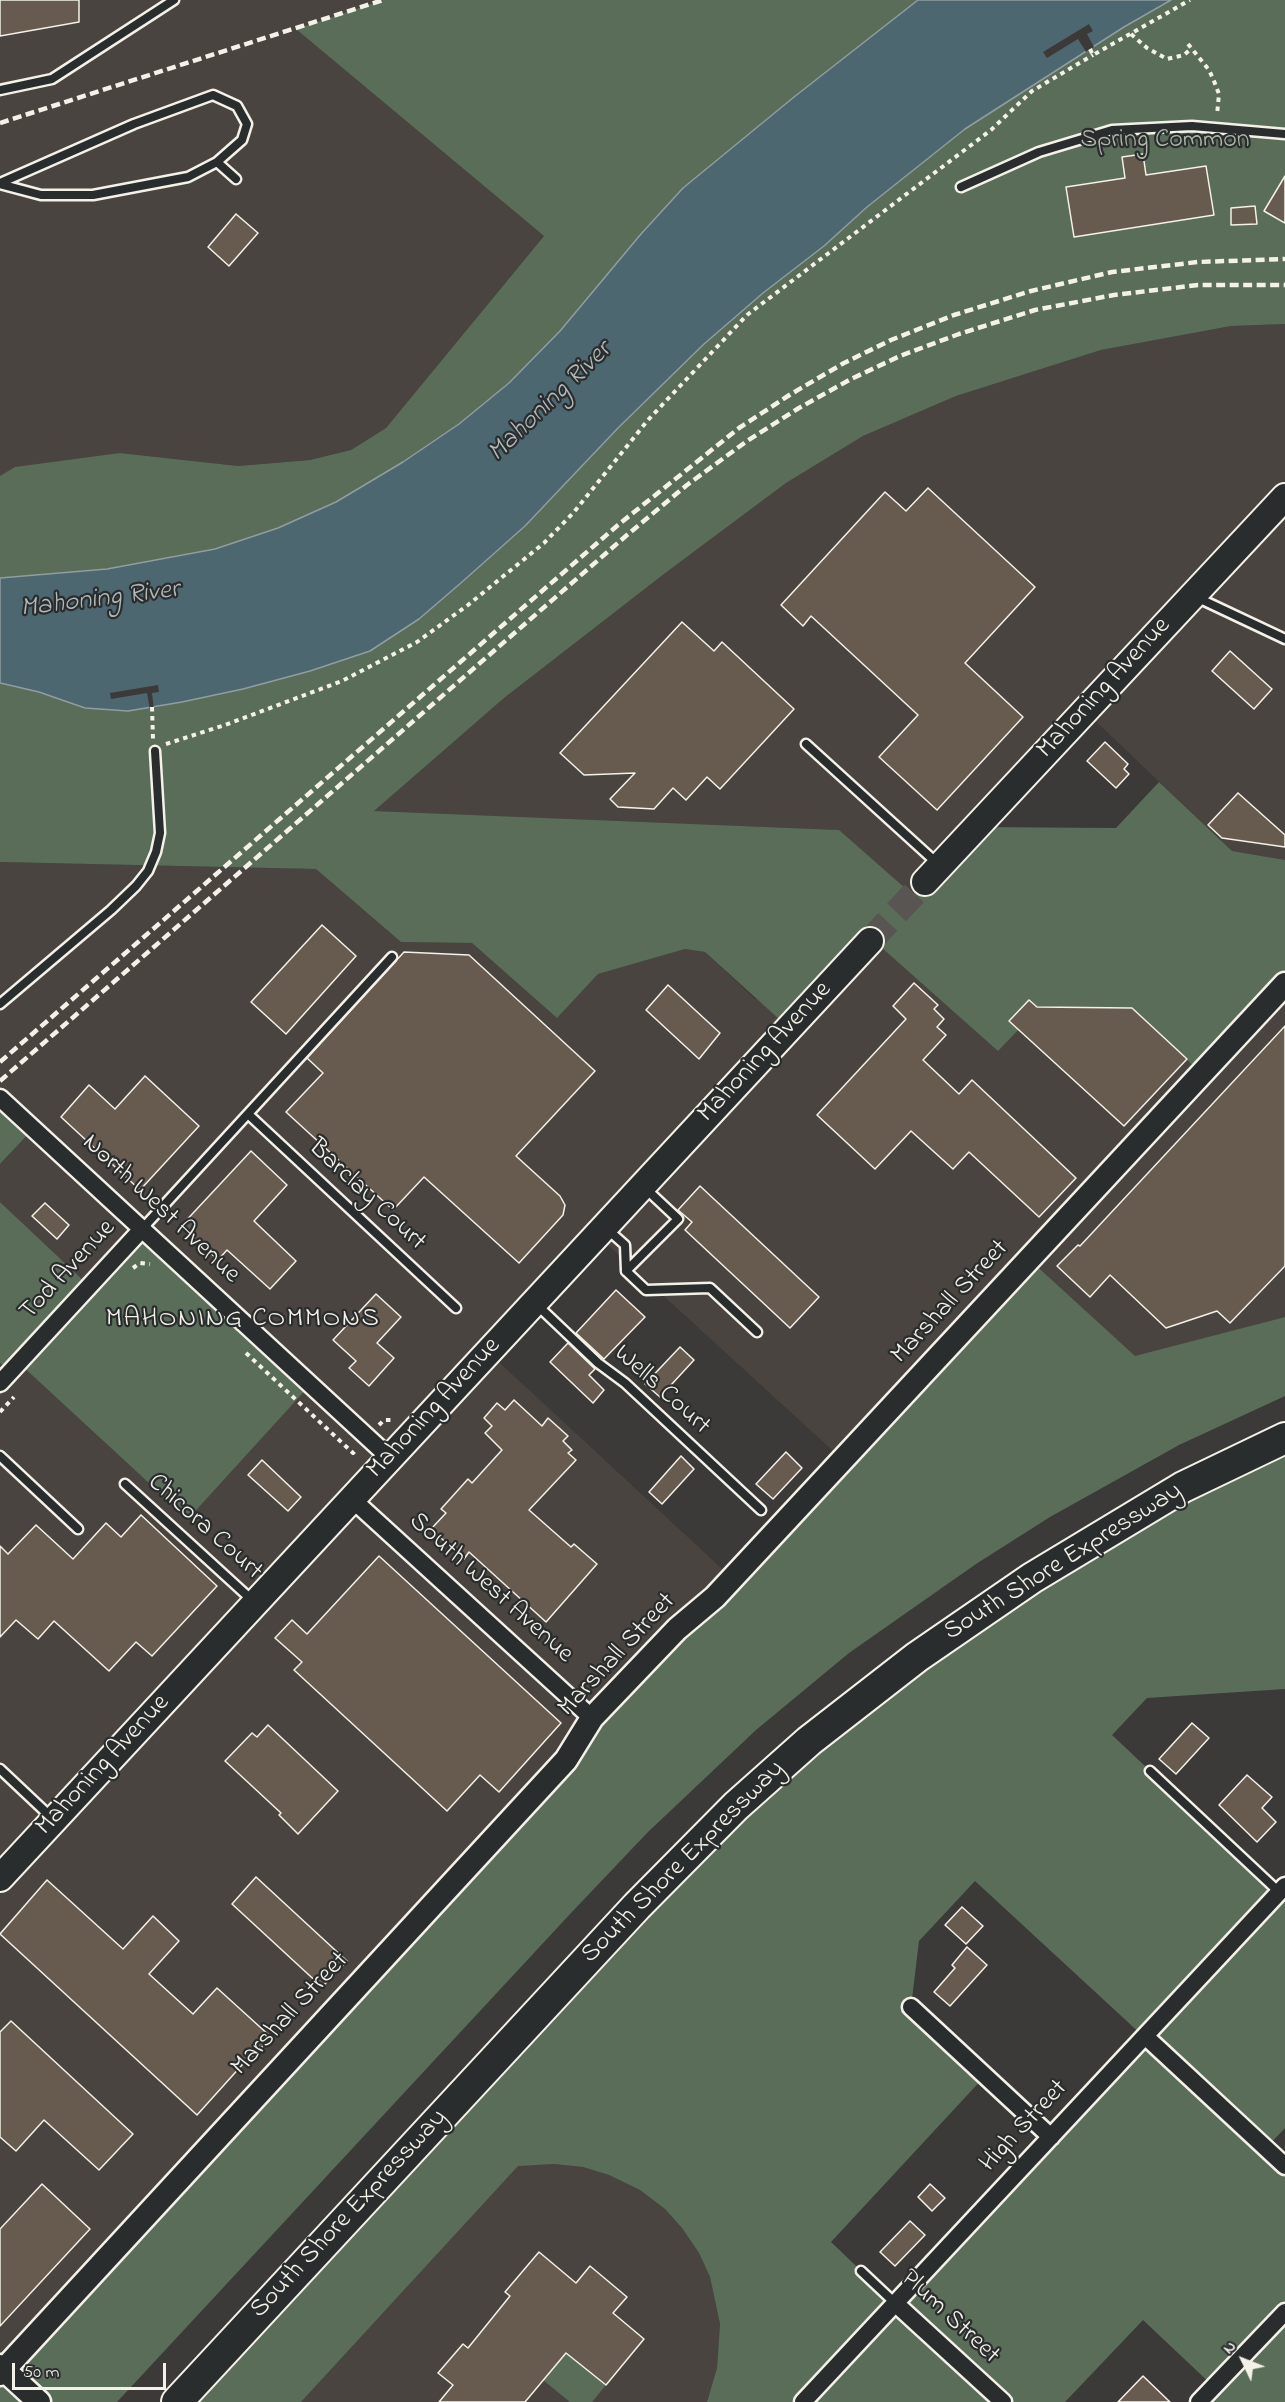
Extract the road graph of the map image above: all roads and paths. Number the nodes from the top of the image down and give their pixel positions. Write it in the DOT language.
graph roads {
  1 [pos="174,0"];
  2 [pos="1190,0"];
  3 [pos="1131,34"];
  4 [pos="1188,44"];
  5 [pos="1192,48"];
  6 [pos="1090,50"];
  7 [pos="1093,55"];
  8 [pos="0,90"];
  9 [pos="1216,128"];
  10 [pos="1285,135"];
  11 [pos="217,162"];
  12 [pos="236,179"];
  13 [pos="0,184"];
  14 [pos="961,187"];
  15 [pos="1285,497"];
  16 [pos="1193,595"];
  17 [pos="1285,639"];
  18 [pos="152,707"];
  19 [pos="806,744"];
  20 [pos="154,749"];
  21 [pos="932,874"];
  22 [pos="870,941"];
  23 [pos="392,957"];
  24 [pos="1285,984"];
  25 [pos="0,1004"];
  26 [pos="0,1098"];
  27 [pos="248,1114"];
  28 [pos="642,1186"];
  29 [pos="604,1226"];
  30 [pos="143,1228"];
  31 [pos="153,1265"];
  32 [pos="626,1272"];
  33 [pos="126,1276"];
  34 [pos="534,1302"];
  35 [pos="456,1308"];
  36 [pos="757,1332"];
  37 [pos="244,1351"];
  38 [pos="0,1383"];
  39 [pos="16,1395"];
  40 [pos="0,1412"];
  41 [pos="1285,1438"];
  42 [pos="352,1453"];
  43 [pos="0,1456"];
  44 [pos="390,1458"];
  45 [pos="125,1484"];
  46 [pos="352,1498"];
  47 [pos="761,1510"];
  48 [pos="78,1529"];
  49 [pos="255,1603"];
  50 [pos="592,1718"];
  51 [pos="0,1769"];
  52 [pos="1150,1771"];
  53 [pos="54,1820"];
  54 [pos="0,1878"];
  55 [pos="1282,1889"];
  56 [pos="911,2007"];
  57 [pos="1145,2036"];
  58 [pos="1051,2137"];
  59 [pos="1285,2166"];
  60 [pos="861,2271"];
  61 [pos="895,2303"];
  62 [pos="1285,2312"];
  63 [pos="1,2370"];
  64 [pos="181,2398"];
  65 [pos="39,2402"];
  66 [pos="803,2402"];
  67 [pos="1003,2402"];
  68 [pos="1199,2402"];
  1 -- 8 [label="lane"];
  2 -- 3 [label="path"];
  3 -- 5 [label="path"];
  3 -- 7 [label="path"];
  4 -- 5 [label="path"];
  5 -- 9 [label="path"];
  6 -- 7 [label="path"];
  7 -- 20 [label="path"];
  9 -- 10 [label="lane"];
  9 -- 14 [label="lane"];
  11 -- 12 [label="lane"];
  11 -- 13 [label="lane"];
  11 -- 13 [label="lane"];
  15 -- 16 [label="main road, Mahoning Avenue"];
  16 -- 17 [label="lane"];
  16 -- 21 [label="main road, Mahoning Avenue"];
  18 -- 20 [label="path"];
  19 -- 21 [label="lane"];
  20 -- 25 [label="lane"];
  22 -- 28 [label="main road, Mahoning Avenue"];
  23 -- 27 [label="lane, Tod Avenue"];
  24 -- 50 [label="street, Marshall Street"];
  26 -- 30 [label="street, North West Avenue"];
  27 -- 30 [label="lane, Tod Avenue"];
  27 -- 35 [label="lane, Barclay Court"];
  28 -- 29 [label="main road, Mahoning Avenue"];
  28 -- 32 [label="lane"];
  29 -- 32 [label="lane"];
  29 -- 34 [label="main road, Mahoning Avenue"];
  30 -- 38 [label="street, Tod Avenue"];
  30 -- 44 [label="street, North West Avenue"];
  31 -- 33 [label="path"];
  32 -- 36 [label="lane"];
  34 -- 44 [label="main road, Mahoning Avenue"];
  34 -- 47 [label="lane, Wells Court"];
  37 -- 42 [label="path"];
  39 -- 40 [label="path"];
  41 -- 64 [label="highway, South Shore Expressway"];
  43 -- 48 [label="lane"];
  44 -- 46 [label="main road, Mahoning Avenue"];
  45 -- 49 [label="lane, Chicora Court"];
  46 -- 49 [label="main road, Mahoning Avenue"];
  46 -- 50 [label="street, South West Avenue"];
  49 -- 53 [label="main road, Mahoning Avenue"];
  50 -- 63 [label="street, Marshall Street"];
  51 -- 53 [label="lane"];
  52 -- 55 [label="lane"];
  53 -- 54 [label="main road, Mahoning Avenue"];
  55 -- 57 [label="street, High Street"];
  56 -- 58 [label="street"];
  57 -- 58 [label="street, High Street"];
  57 -- 59 [label="street"];
  58 -- 61 [label="street, High Street"];
  60 -- 61 [label="lane, Plum Street"];
  61 -- 66 [label="street, High Street"];
  61 -- 67 [label="street, Plum Street"];
  62 -- 68 [label="street"];
  63 -- 65 [label="street"];
}
